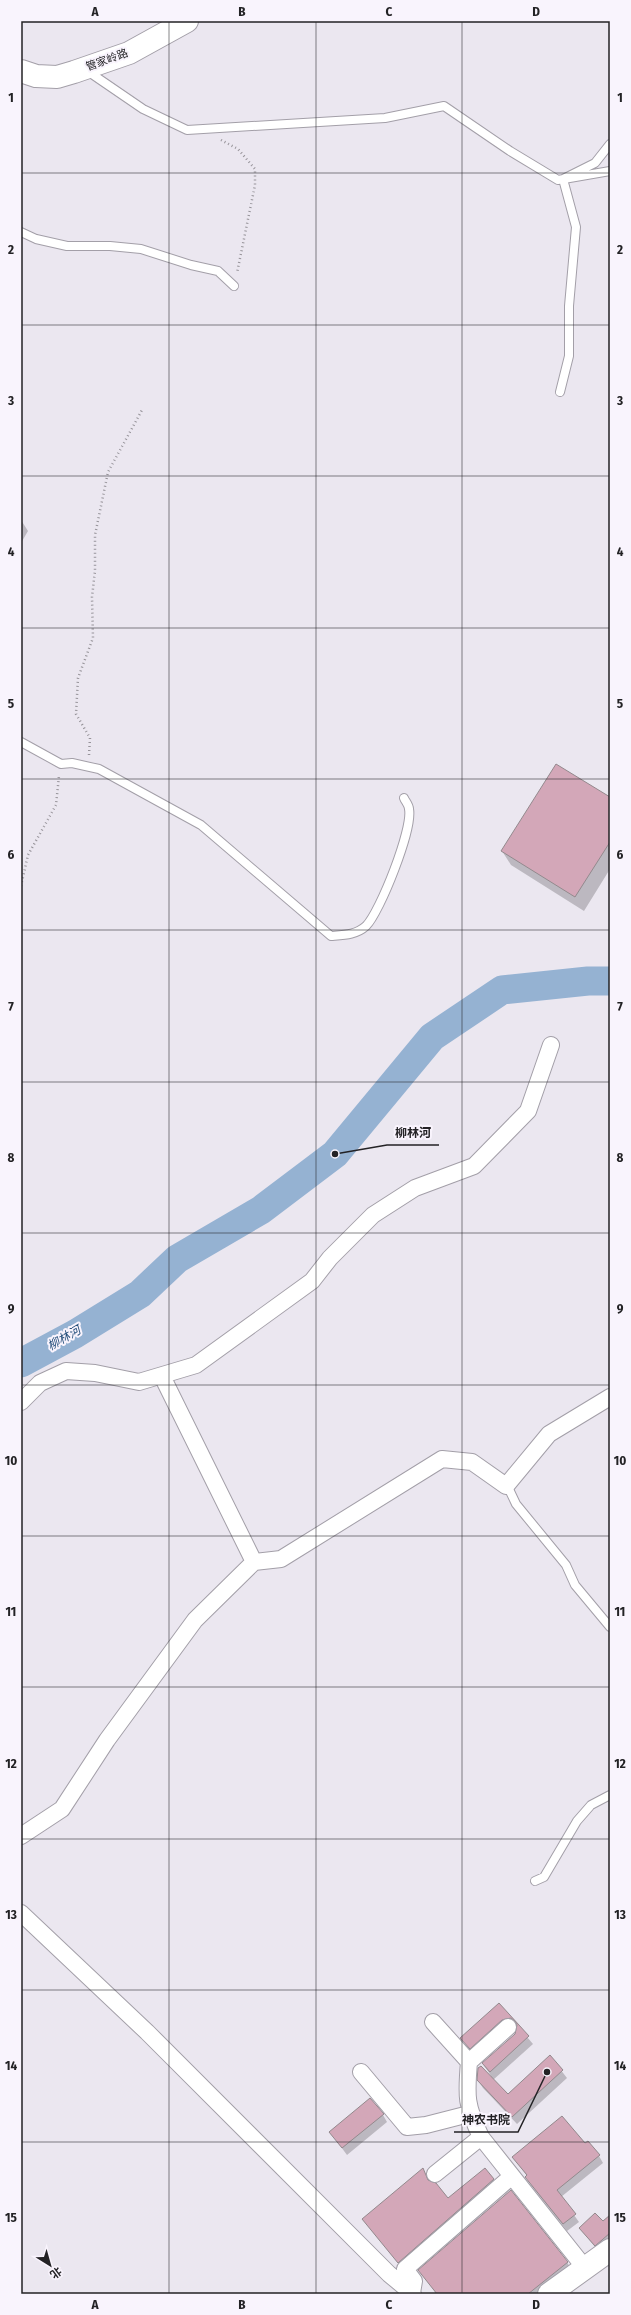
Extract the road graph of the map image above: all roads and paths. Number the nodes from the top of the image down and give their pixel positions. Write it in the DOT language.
graph roads {
  1 [pos="187,21"];
  2 [pos="84,69"];
  3 [pos="21,71"];
  4 [pos="200,129"];
  5 [pos="610,144"];
  6 [pos="610,171"];
  7 [pos="563,179"];
  8 [pos="21,232"];
  9 [pos="234,286"];
  10 [pos="560,392"];
  11 [pos="142,410"];
  12 [pos="21,742"];
  13 [pos="61,764"];
  14 [pos="86,766"];
  15 [pos="404,798"];
  16 [pos="21,886"];
  17 [pos="551,1045"];
  18 [pos="162,1376"];
  19 [pos="610,1397"];
  20 [pos="21,1402"];
  21 [pos="507,1485"];
  22 [pos="254,1562"];
  23 [pos="610,1627"];
  24 [pos="610,1795"];
  25 [pos="21,1836"];
  26 [pos="535,1881"];
  27 [pos="21,1913"];
  28 [pos="433,2022"];
  29 [pos="508,2027"];
  30 [pos="469,2062"];
  31 [pos="361,2072"];
  32 [pos="470,2114"];
  33 [pos="481,2138"];
  34 [pos="435,2174"];
  35 [pos="512,2176"];
  36 [pos="610,2250"];
  37 [pos="585,2268"];
  38 [pos="413,2294"];
  39 [pos="550,2294"];
  1 -- 2 [label="street, 管家岭路"];
  2 -- 3 [label="street, 管家岭路"];
  2 -- 4 [label="lane"];
  4 -- 7 [label="lane"];
  4 -- 9 [label="path"];
  5 -- 7 [label="lane"];
  6 -- 7 [label="lane"];
  7 -- 10 [label="lane"];
  8 -- 9 [label="lane"];
  11 -- 14 [label="path"];
  12 -- 13 [label="lane"];
  13 -- 14 [label="lane"];
  13 -- 16 [label="path"];
  14 -- 15 [label="lane"];
  17 -- 18 [label="street"];
  18 -- 20 [label="street"];
  18 -- 22 [label="street"];
  19 -- 21 [label="street"];
  21 -- 22 [label="street"];
  21 -- 23 [label="lane"];
  22 -- 25 [label="street"];
  24 -- 26 [label="lane"];
  27 -- 38 [label="street"];
  28 -- 30 [label="street"];
  29 -- 30 [label="street"];
  30 -- 32 [label="street"];
  31 -- 32 [label="street"];
  32 -- 33 [label="street"];
  33 -- 34 [label="street"];
  33 -- 35 [label="street"];
  35 -- 37 [label="street"];
  35 -- 38 [label="street"];
  36 -- 37 [label="street"];
  37 -- 39 [label="street"];
}
